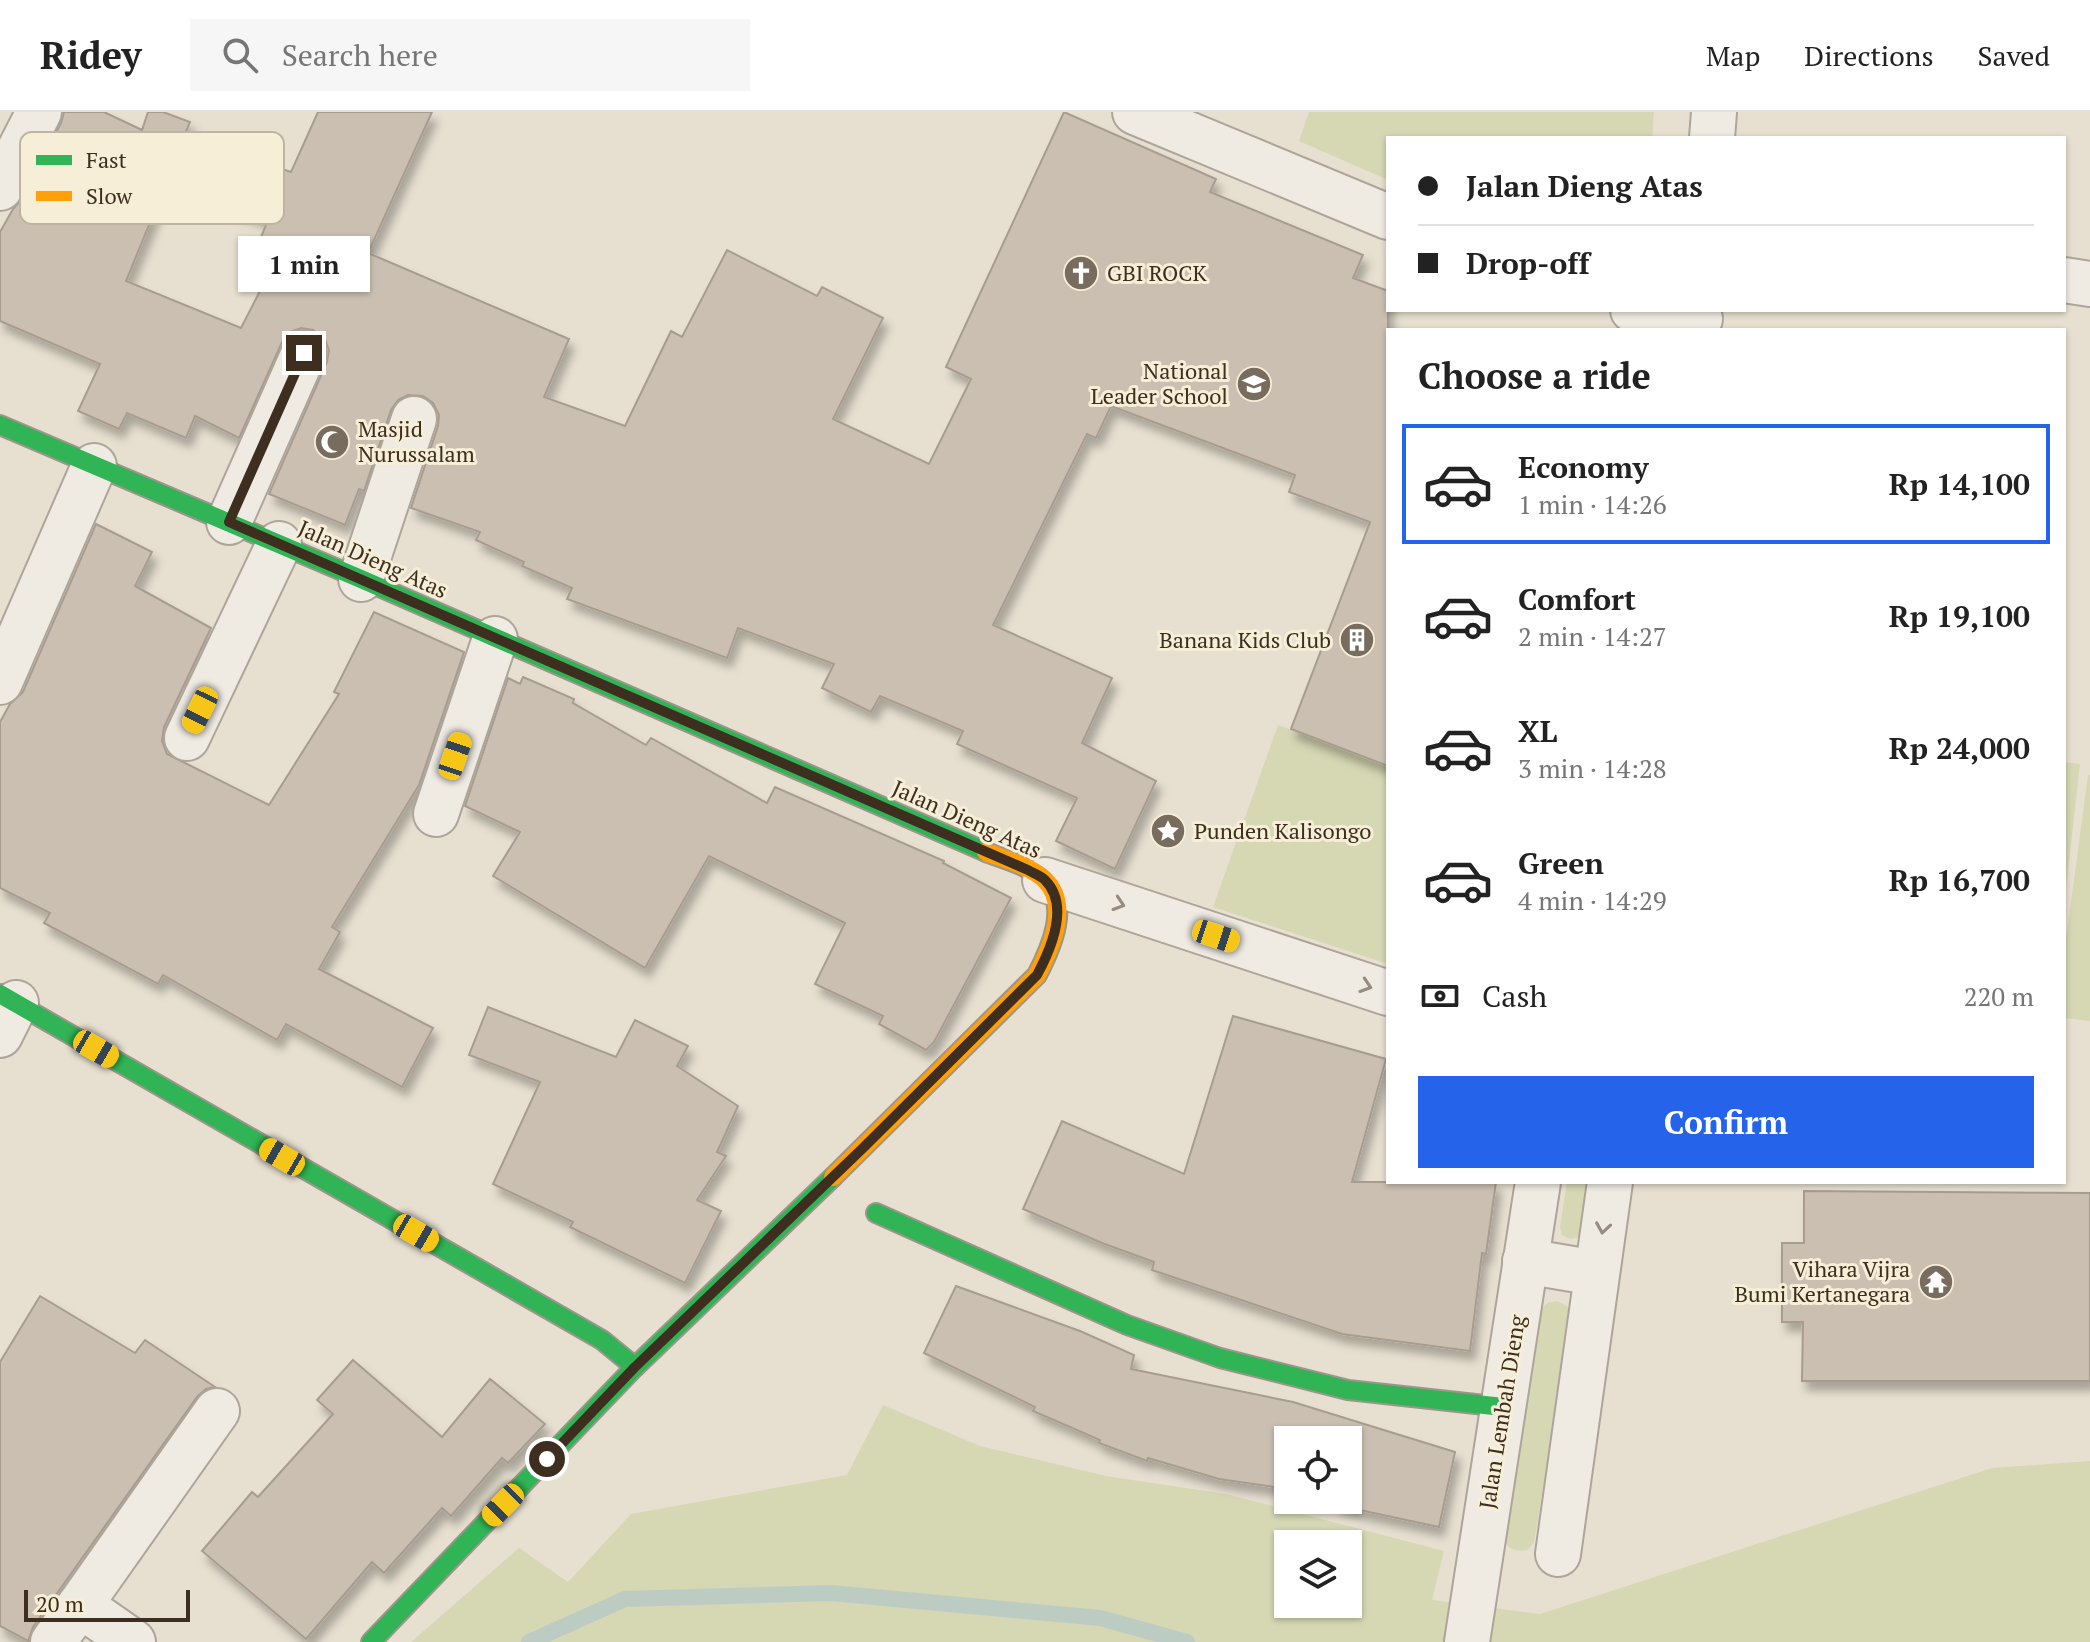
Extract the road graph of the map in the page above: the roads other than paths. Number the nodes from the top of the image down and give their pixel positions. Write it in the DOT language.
graph roads {
  1 [pos="39,112"];
  2 [pos="1135,112"];
  3 [pos="1714,112"];
  4 [pos="29,132"];
  5 [pos="1712,136"];
  6 [pos="20,149"];
  7 [pos="0,188"];
  8 [pos="1386,216"];
  9 [pos="2066,280"];
  10 [pos="2090,284"];
  11 [pos="1646,312"];
  12 [pos="1700,320"];
  13 [pos="304,353"];
  14 [pos="414,419"];
  15 [pos="0,425"];
  16 [pos="94,466"];
  17 [pos="229,522"];
  18 [pos="279,544"];
  19 [pos="361,579"];
  20 [pos="495,639"];
  21 [pos="0,682"];
  22 [pos="187,738"];
  23 [pos="436,814"];
  24 [pos="1045,880"];
  25 [pos="1386,992"];
  26 [pos="5,1011"];
  27 [pos="1538,1184"];
  28 [pos="1610,1184"];
  29 [pos="876,1213"];
  30 [pos="1525,1261"];
  31 [pos="1596,1273"];
  32 [pos="635,1367"];
  33 [pos="1503,1407"];
  34 [pos="217,1411"];
  35 [pos="1558,1554"];
  36 [pos="80,1605"];
  37 [pos="1469,1626"];
  38 [pos="53,1642"];
  39 [pos="133,1642"];
  40 [pos="371,1642"];
  1 -- 4 [label="street"];
  2 -- 8 [label="street"];
  3 -- 5 [label="street"];
  6 -- 7 [label="street"];
  9 -- 10 [label="street"];
  11 -- 12 [label="street"];
  13 -- 17 [label="street"];
  14 -- 19 [label="street"];
  15 -- 16 [label="street, Jalan Dieng Atas"];
  16 -- 17 [label="street, Jalan Dieng Atas"];
  16 -- 21 [label="street"];
  17 -- 18 [label="street, Jalan Dieng Atas"];
  18 -- 19 [label="street, Jalan Dieng Atas"];
  18 -- 22 [label="street"];
  19 -- 20 [label="street, Jalan Dieng Atas"];
  20 -- 23 [label="street"];
  20 -- 24 [label="street, Jalan Dieng Atas"];
  24 -- 25 [label="street, one-way"];
  24 -- 32 [label="street, Jalan Dieng Atas"];
  26 -- 32 [label="street"];
  27 -- 30 [label="street, Jalan Lembah Dieng"];
  28 -- 31 [label="street, one-way"];
  29 -- 33 [label="street"];
  30 -- 31 [label="street"];
  30 -- 33 [label="street, Jalan Lembah Dieng"];
  31 -- 35 [label="street"];
  32 -- 40 [label="street, Jalan Dieng Atas"];
  33 -- 37 [label="street, Jalan Lembah Dieng"];
  34 -- 36 [label="street"];
  36 -- 38 [label="street"];
  36 -- 39 [label="street"];
}
